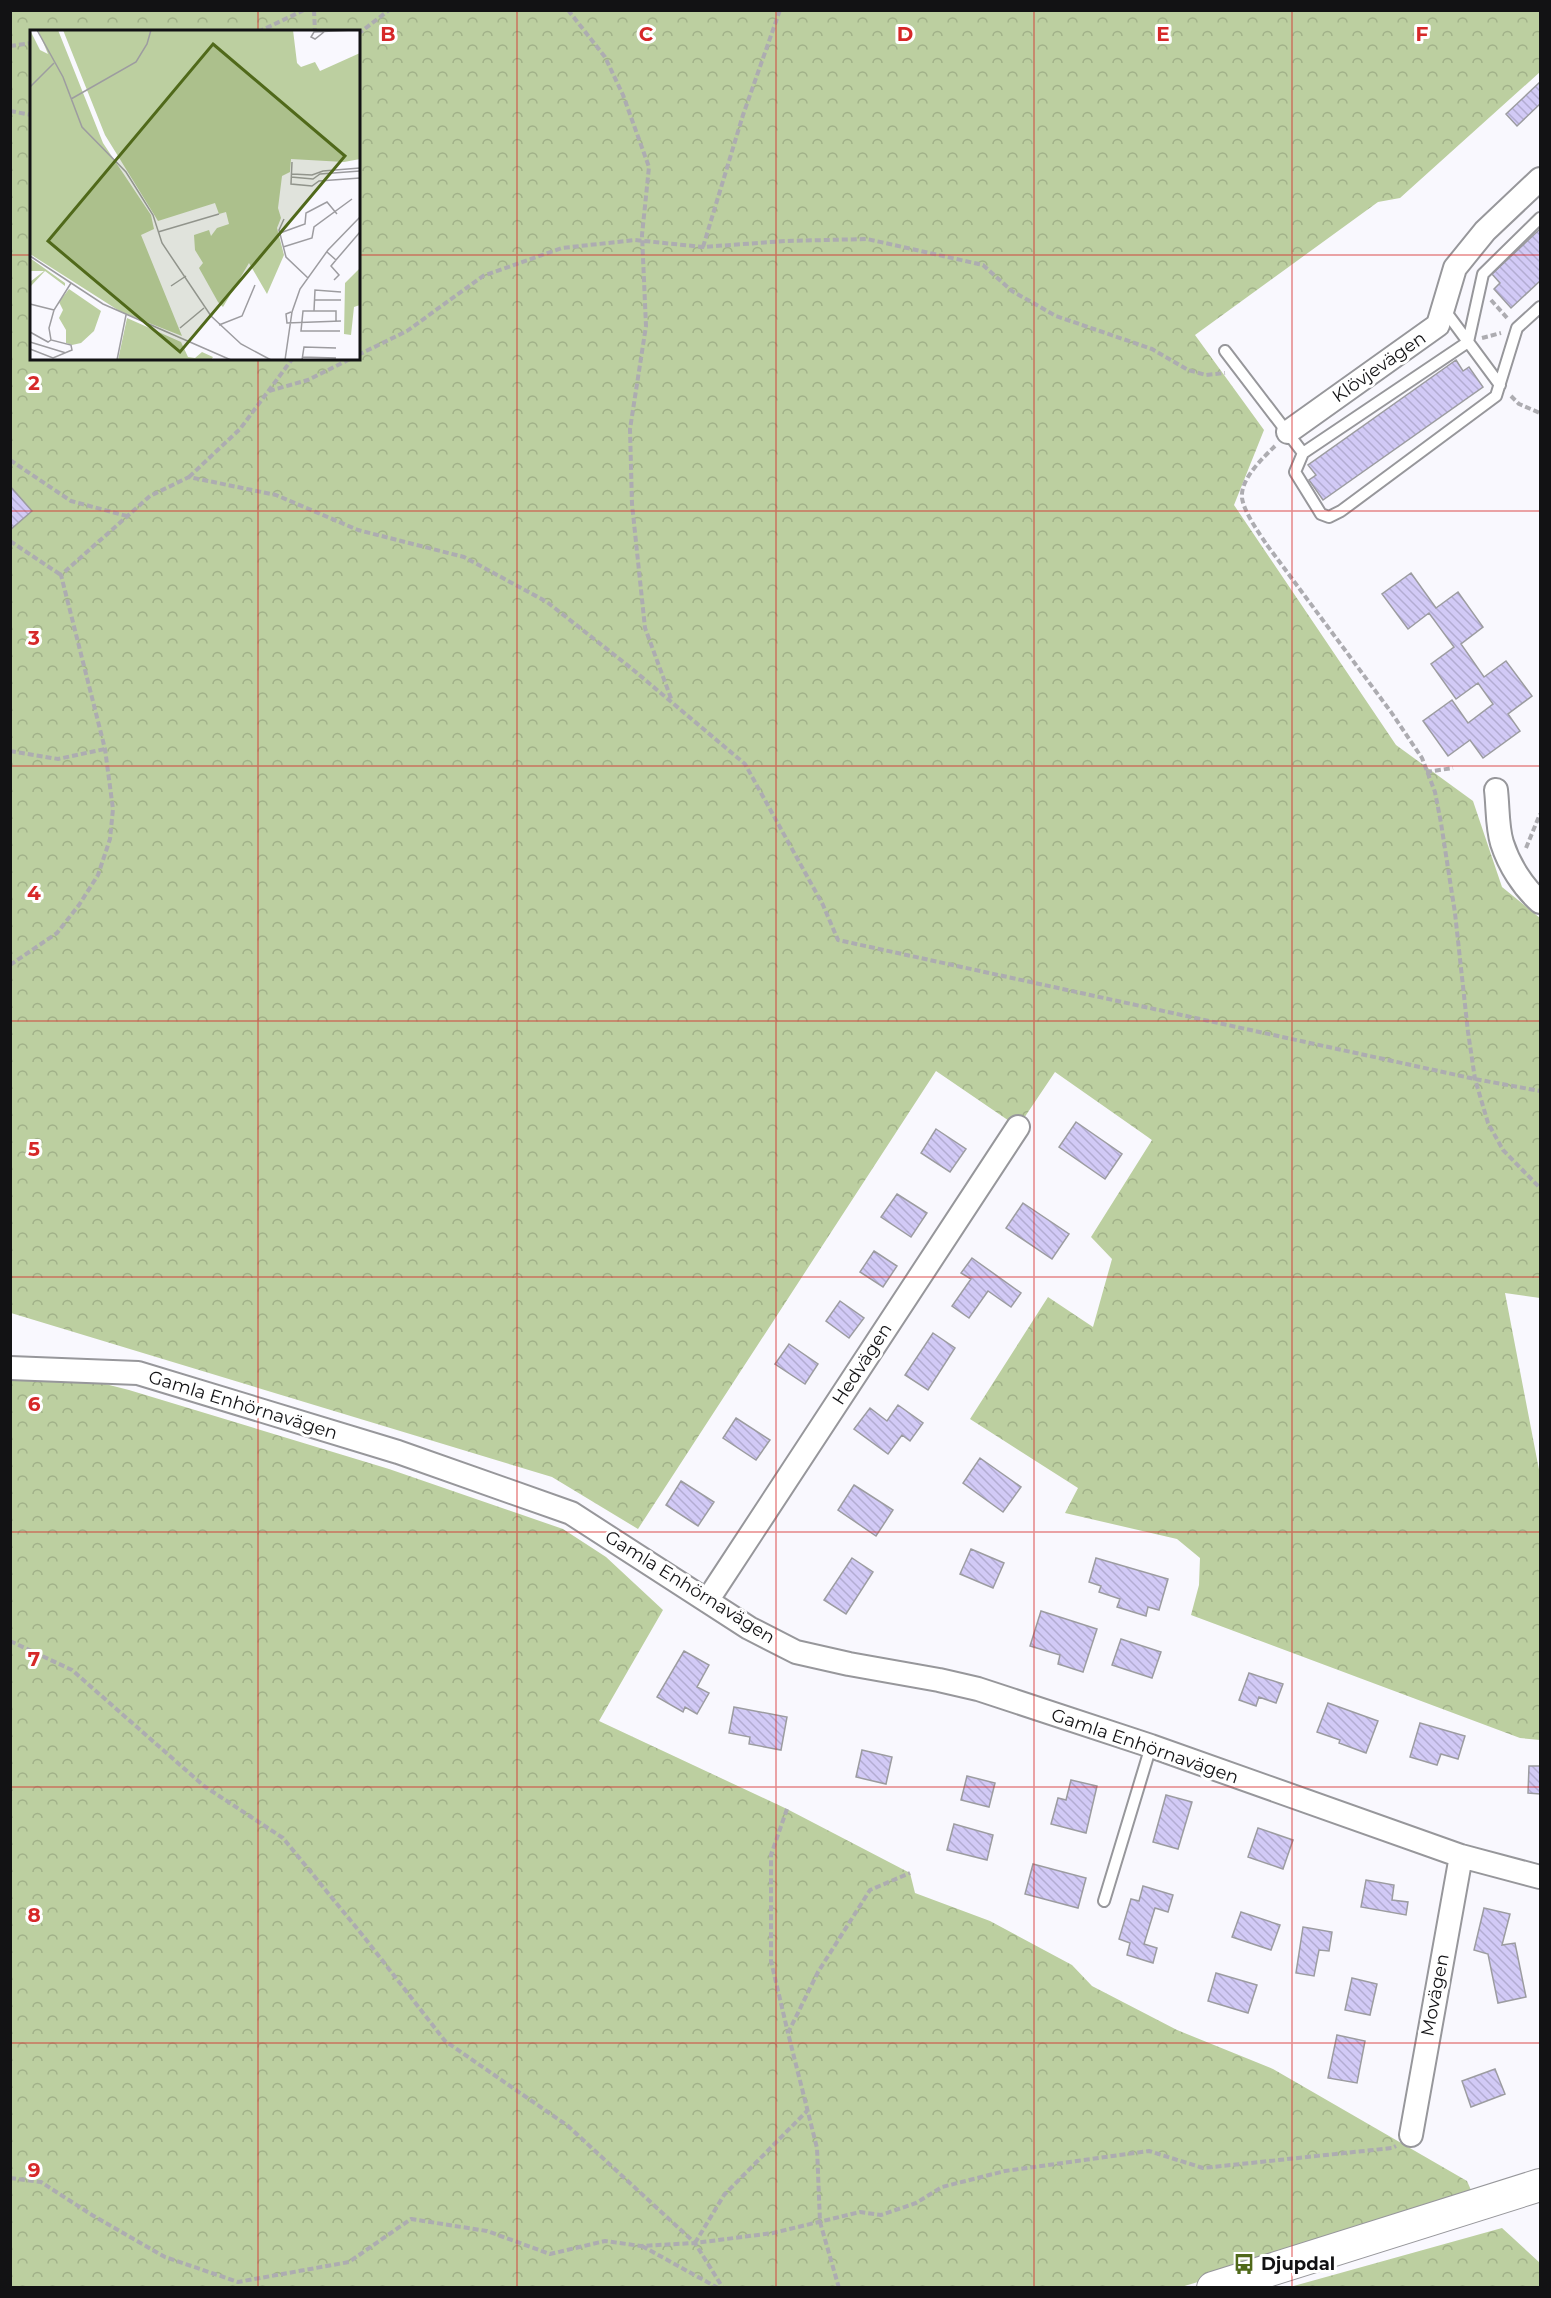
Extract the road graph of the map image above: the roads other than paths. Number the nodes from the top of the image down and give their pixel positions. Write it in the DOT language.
graph roads {
  1 [pos="1540,179"];
  2 [pos="1540,218"];
  3 [pos="1540,307"];
  4 [pos="1443,308"];
  5 [pos="1468,342"];
  6 [pos="1225,351"];
  7 [pos="1500,385"];
  8 [pos="1285,435"];
  9 [pos="1303,453"];
  10 [pos="1496,790"];
  11 [pos="1540,902"];
  12 [pos="1018,1127"];
  13 [pos="10,1368"];
  14 [pos="707,1601"];
  15 [pos="1151,1746"];
  16 [pos="1461,1856"];
  17 [pos="1540,1877"];
  18 [pos="1104,1901"];
  19 [pos="1411,2134"];
  20 [pos="1540,2185"];
  21 [pos="1213,2288"];
  1 -- 4 [label="street, Klövjevägen"];
  2 -- 5 [label="lane"];
  3 -- 7 [label="lane"];
  4 -- 5 [label="lane"];
  4 -- 8 [label="street, Klövjevägen"];
  5 -- 7 [label="lane"];
  5 -- 9 [label="lane"];
  6 -- 8 [label="lane"];
  7 -- 9 [label="lane"];
  8 -- 9 [label="lane"];
  10 -- 11 [label="street"];
  12 -- 14 [label="street, Hedvägen"];
  13 -- 14 [label="street, Gamla Enhörnavägen"];
  14 -- 15 [label="street, Gamla Enhörnavägen"];
  15 -- 16 [label="street, Gamla Enhörnavägen"];
  15 -- 18 [label="lane"];
  16 -- 17 [label="street, Gamla Enhörnavägen"];
  16 -- 19 [label="street, Movägen"];
  20 -- 21 [label="main road"];
}
